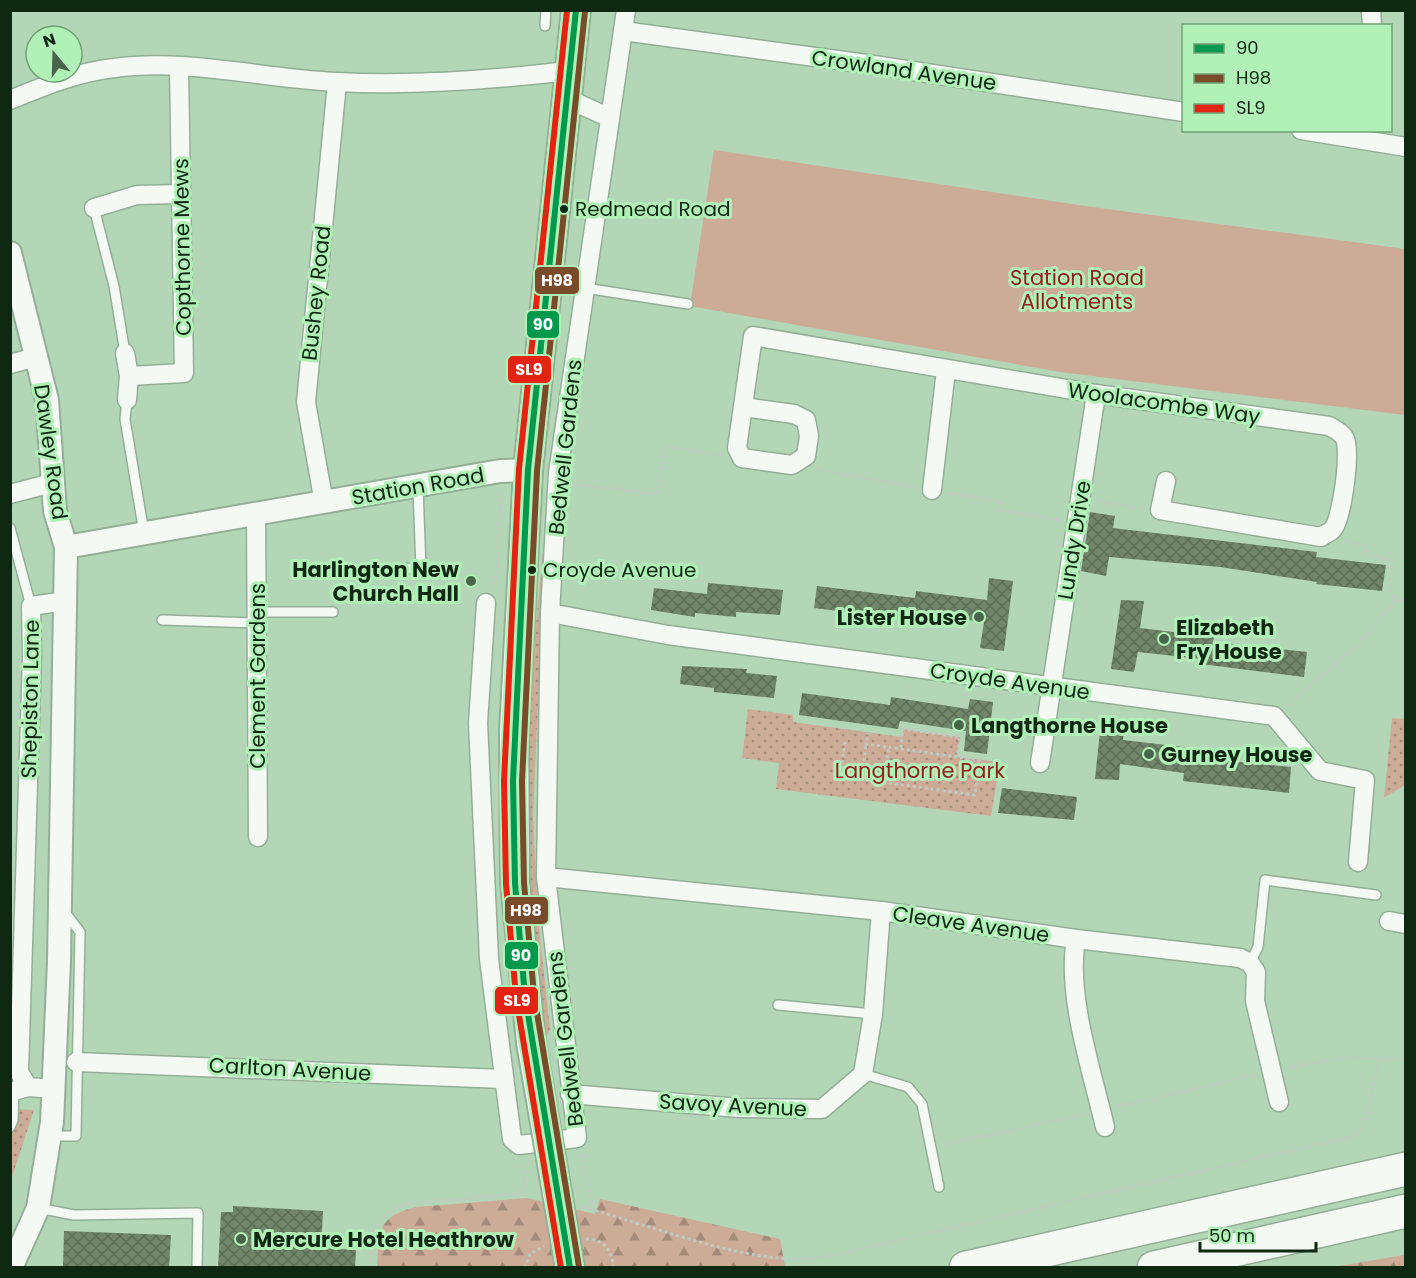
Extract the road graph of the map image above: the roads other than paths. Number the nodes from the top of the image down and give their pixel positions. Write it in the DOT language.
graph roads {
  1 [pos="546,10"];
  2 [pos="576,10"];
  3 [pos="626,10"];
  4 [pos="545,26"];
  5 [pos="623,31"];
  6 [pos="179,67"];
  7 [pos="337,82"];
  8 [pos="567,84"];
  9 [pos="10,100"];
  10 [pos="1182,112"];
  11 [pos="610,118"];
  12 [pos="1324,132"];
  13 [pos="1369,136"];
  14 [pos="1406,147"];
  15 [pos="180,194"];
  16 [pos="94,208"];
  17 [pos="10,253"];
  18 [pos="585,288"];
  19 [pos="688,304"];
  20 [pos="125,353"];
  21 [pos="36,357"];
  22 [pos="10,364"];
  23 [pos="946,370"];
  24 [pos="129,376"];
  25 [pos="1096,394"];
  26 [pos="127,400"];
  27 [pos="743,407"];
  28 [pos="528,470"];
  29 [pos="1166,481"];
  30 [pos="52,483"];
  31 [pos="418,487"];
  32 [pos="933,490"];
  33 [pos="10,494"];
  34 [pos="324,503"];
  35 [pos="256,515"];
  36 [pos="10,528"];
  37 [pos="144,533"];
  38 [pos="66,547"];
  39 [pos="400,568"];
  40 [pos="66,600"];
  41 [pos="486,603"];
  42 [pos="31,606"];
  43 [pos="333,612"];
  44 [pos="550,613"];
  45 [pos="258,617"];
  46 [pos="162,620"];
  47 [pos="1052,686"];
  48 [pos="1040,763"];
  49 [pos="19,791"];
  50 [pos="258,837"];
  51 [pos="1358,862"];
  52 [pos="546,877"];
  53 [pos="1376,895"];
  54 [pos="60,905"];
  55 [pos="881,911"];
  56 [pos="1076,939"];
  57 [pos="1250,963"];
  58 [pos="778,1005"];
  59 [pos="873,1014"];
  60 [pos="76,1062"];
  61 [pos="863,1074"];
  62 [pos="503,1079"];
  63 [pos="54,1089"];
  64 [pos="18,1090"];
  65 [pos="570,1094"];
  66 [pos="1279,1102"];
  67 [pos="1103,1119"];
  68 [pos="10,1127"];
  69 [pos="51,1136"];
  70 [pos="1406,1169"];
  71 [pos="939,1186"];
  72 [pos="38,1208"];
  73 [pos="1406,1211"];
  74 [pos="568,1255"];
  75 [pos="11,1268"];
  76 [pos="197,1268"];
  77 [pos="966,1268"];
  78 [pos="1154,1268"];
  1 -- 4 [label="lane"];
  2 -- 8 [label="main road"];
  3 -- 5 [label="street, Bedwell Gardens"];
  5 -- 10 [label="street, Crowland Avenue"];
  5 -- 11 [label="street, Bedwell Gardens"];
  6 -- 7 [label="street"];
  6 -- 9 [label="street"];
  6 -- 15 [label="street, Copthorne Mews"];
  7 -- 8 [label="street"];
  7 -- 34 [label="street, Bushey Road"];
  8 -- 11 [label="street"];
  8 -- 28 [label="main road"];
  11 -- 18 [label="street, Bedwell Gardens"];
  12 -- 13 [label="street"];
  13 -- 14 [label="street"];
  15 -- 16 [label="street"];
  15 -- 24 [label="street, Copthorne Mews"];
  16 -- 20 [label="lane"];
  17 -- 21 [label="street, Dawley Road"];
  18 -- 19 [label="lane"];
  18 -- 44 [label="street, Bedwell Gardens"];
  20 -- 24 [label="street"];
  21 -- 22 [label="street"];
  21 -- 30 [label="street, Dawley Road"];
  23 -- 25 [label="street, Woolacombe Way"];
  23 -- 27 [label="street, Woolacombe Way"];
  23 -- 32 [label="street"];
  24 -- 26 [label="street"];
  25 -- 29 [label="street, Woolacombe Way"];
  25 -- 47 [label="street, Lundy Drive"];
  26 -- 37 [label="lane"];
  27 -- 27 [label="street, Woolacombe Way"];
  28 -- 31 [label="street, Station Road"];
  28 -- 74 [label="main road, bridge"];
  30 -- 33 [label="street"];
  30 -- 38 [label="street, Dawley Road"];
  31 -- 34 [label="street, Station Road"];
  31 -- 39 [label="lane"];
  34 -- 35 [label="street, Station Road"];
  35 -- 37 [label="street, Station Road"];
  35 -- 45 [label="street, Clement Gardens"];
  36 -- 42 [label="lane"];
  37 -- 38 [label="street, Station Road"];
  38 -- 40 [label="street, Shepiston Lane"];
  40 -- 42 [label="street, Shepiston Lane"];
  40 -- 54 [label="street, Shepiston Lane"];
  41 -- 62 [label="street"];
  42 -- 49 [label="street, Shepiston Lane"];
  43 -- 45 [label="lane"];
  44 -- 47 [label="street, Croyde Avenue"];
  44 -- 52 [label="street, Bedwell Gardens"];
  45 -- 46 [label="lane"];
  45 -- 50 [label="street, Clement Gardens"];
  47 -- 48 [label="street, Lundy Drive"];
  47 -- 51 [label="street, Croyde Avenue"];
  49 -- 64 [label="street, Shepiston Lane"];
  52 -- 55 [label="street, Cleave Avenue"];
  52 -- 65 [label="street, Bedwell Gardens"];
  53 -- 57 [label="lane"];
  54 -- 60 [label="lane"];
  54 -- 63 [label="street, Shepiston Lane"];
  55 -- 56 [label="street, Cleave Avenue"];
  55 -- 59 [label="street"];
  56 -- 57 [label="street, Cleave Avenue"];
  56 -- 67 [label="street"];
  57 -- 66 [label="street"];
  58 -- 59 [label="lane"];
  59 -- 61 [label="street"];
  60 -- 62 [label="street, Carlton Avenue"];
  60 -- 69 [label="lane"];
  61 -- 65 [label="street, Savoy Avenue"];
  61 -- 71 [label="lane"];
  62 -- 65 [label="street, Bedwell Gardens"];
  63 -- 64 [label="street"];
  63 -- 69 [label="street, Shepiston Lane"];
  64 -- 68 [label="lane"];
  69 -- 72 [label="street, Shepiston Lane"];
  70 -- 77 [label="highway"];
  72 -- 75 [label="street, Shepiston Lane"];
  72 -- 76 [label="lane"];
  73 -- 78 [label="highway"];
}
